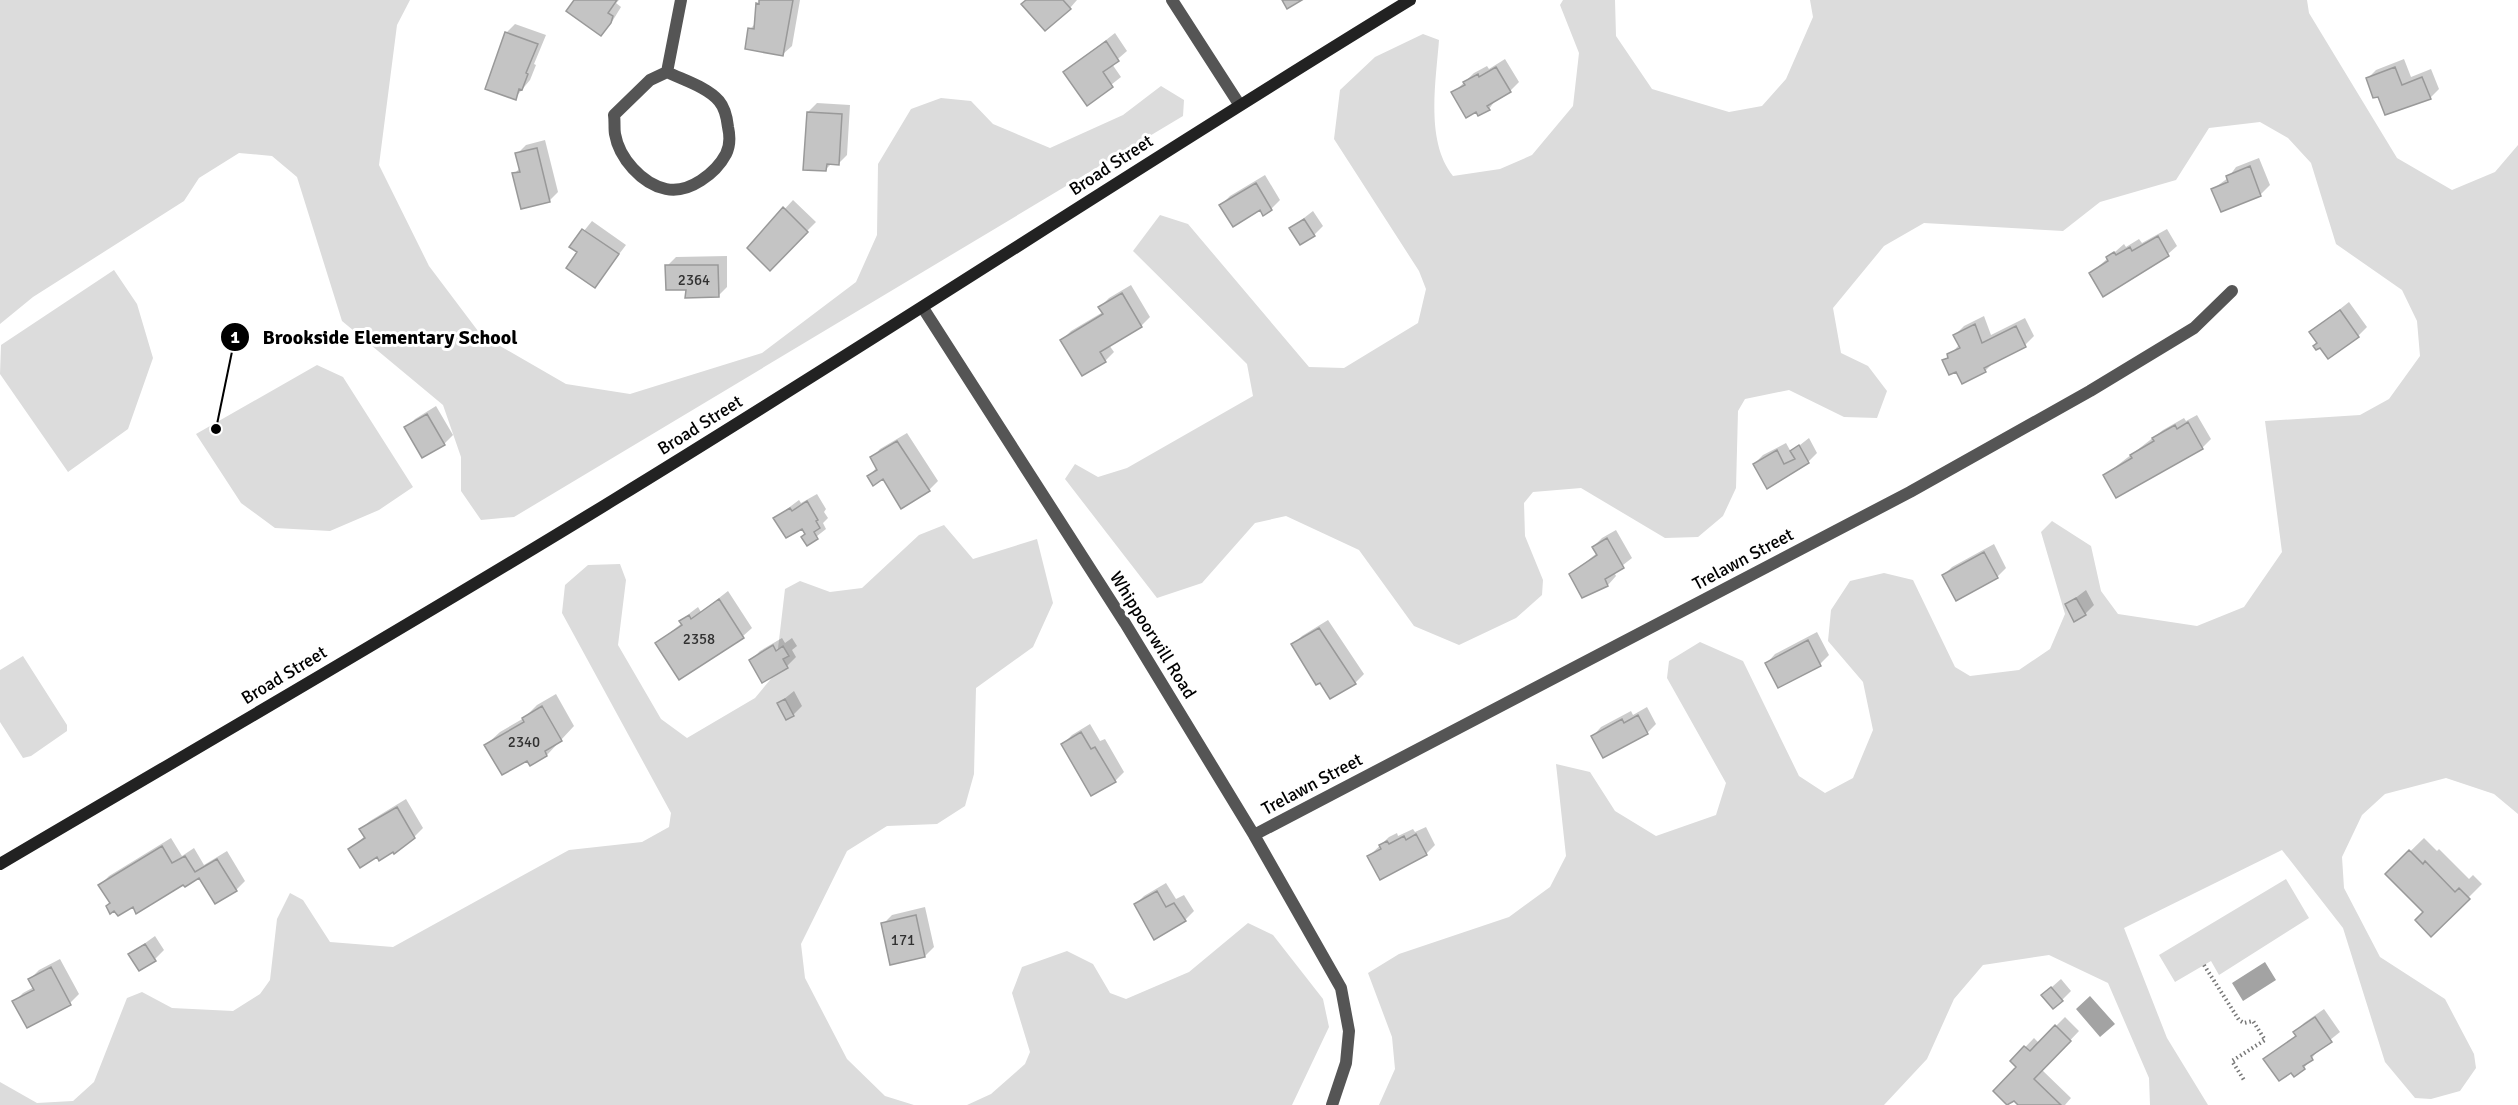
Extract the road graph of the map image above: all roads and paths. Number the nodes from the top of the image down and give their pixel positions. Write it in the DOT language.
graph roads {
  1 [pos="681,0"];
  2 [pos="1172,0"];
  3 [pos="1410,0"];
  4 [pos="667,72"];
  5 [pos="1239,104"];
  6 [pos="2232,291"];
  7 [pos="924,308"];
  8 [pos="1254,835"];
  9 [pos="0,864"];
  10 [pos="2204,964"];
  11 [pos="2244,1080"];
  12 [pos="1332,1105"];
  1 -- 4 [label="street"];
  2 -- 5 [label="street"];
  3 -- 5 [label="street, Broad Street"];
  4 -- 4 [label="street"];
  5 -- 7 [label="street, Broad Street"];
  6 -- 8 [label="street, Trelawn Street"];
  7 -- 8 [label="street, Whippoorwill Road"];
  7 -- 9 [label="street, Broad Street"];
  8 -- 12 [label="street, Whippoorwill Road"];
  10 -- 11 [label="path"];
}
